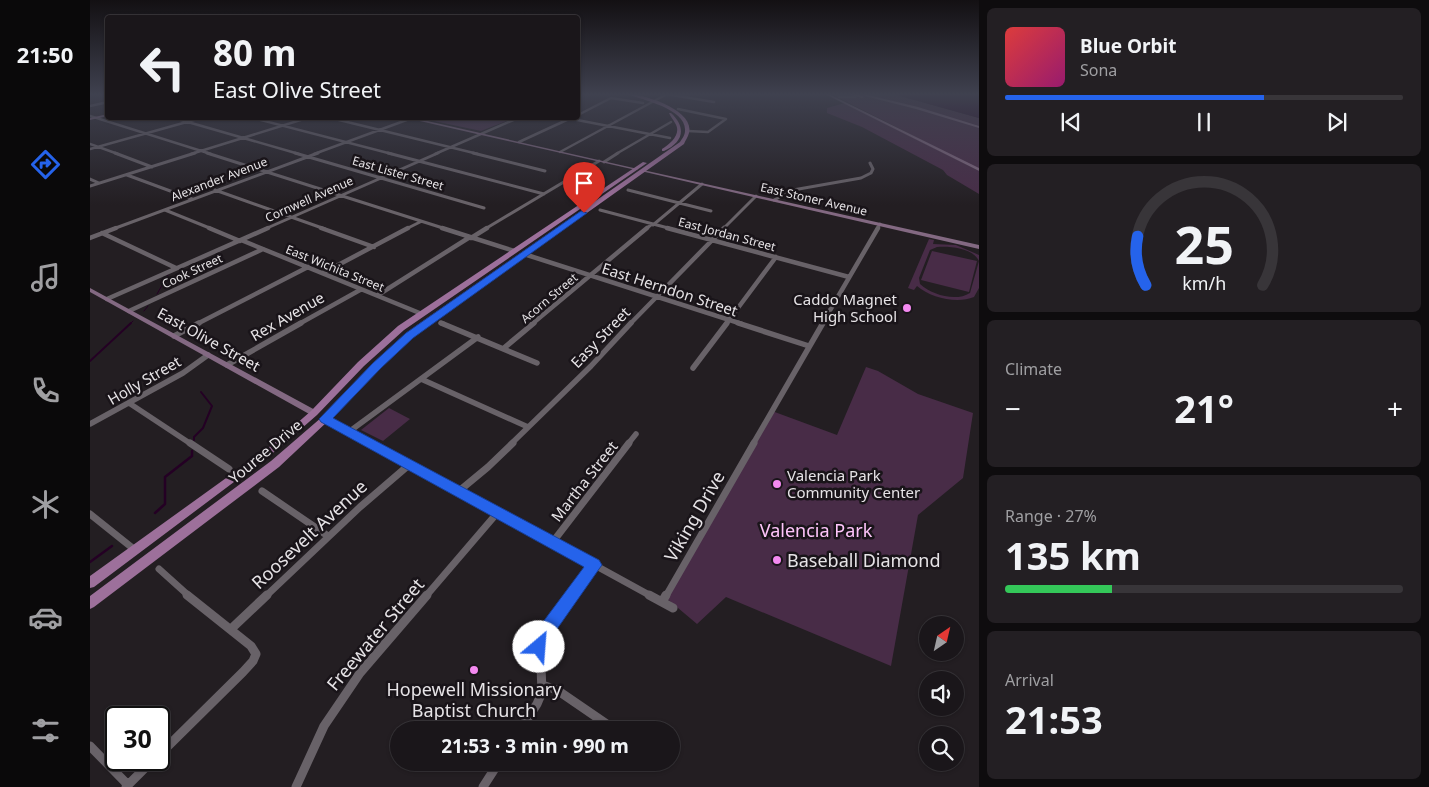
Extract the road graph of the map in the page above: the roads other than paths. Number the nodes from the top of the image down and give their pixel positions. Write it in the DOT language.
graph roads {
  1 [pos="134,131"];
  2 [pos="156,131"];
  3 [pos="218,131"];
  4 [pos="265,131"];
  5 [pos="303,131"];
  6 [pos="375,131"];
  7 [pos="387,131"];
  8 [pos="467,131"];
  9 [pos="489,131"];
  10 [pos="542,131"];
  11 [pos="600,131"];
  12 [pos="633,131"];
  13 [pos="656,131"];
  14 [pos="680,131"];
  15 [pos="688,131"];
  16 [pos="710,131"];
  17 [pos="900,131"];
  18 [pos="144,134"];
  19 [pos="481,134"];
  20 [pos="650,134"];
  21 [pos="243,138"];
  22 [pos="670,138"];
  23 [pos="345,142"];
  24 [pos="519,142"];
  25 [pos="90,144"];
  26 [pos="98,147"];
  27 [pos="451,147"];
  28 [pos="90,149"];
  29 [pos="200,151"];
  30 [pos="560,152"];
  31 [pos="307,156"];
  32 [pos="601,161"];
  33 [pos="418,162"];
  34 [pos="870,163"];
  35 [pos="152,167"];
  36 [pos="640,170"];
  37 [pos="979,170"];
  38 [pos="545,171"];
  39 [pos="264,172"];
  40 [pos="127,175"];
  41 [pos="381,178"];
  42 [pos="90,180"];
  43 [pos="99,183"];
  44 [pos="702,184"];
  45 [pos="90,186"];
  46 [pos="215,190"];
  47 [pos="628,190"];
  48 [pos="544,194"];
  49 [pos="340,196"];
  50 [pos="756,196"];
  51 [pos="192,199"];
  52 [pos="774,200"];
  53 [pos="678,203"];
  54 [pos="484,208"];
  55 [pos="165,210"];
  56 [pos="600,210"];
  57 [pos="711,211"];
  58 [pos="293,217"];
  59 [pos="420,222"];
  60 [pos="653,224"];
  61 [pos="880,224"];
  62 [pos="102,233"];
  63 [pos="90,238"];
  64 [pos="471,238"];
  65 [pos="241,240"];
  66 [pos="713,240"];
  67 [pos="374,247"];
  68 [pos="979,247"];
  69 [pos="263,249"];
  70 [pos="514,251"];
  71 [pos="524,254"];
  72 [pos="776,256"];
  73 [pos="308,267"];
  74 [pos="176,268"];
  75 [pos="323,273"];
  76 [pos="591,276"];
  77 [pos="850,277"];
  78 [pos="90,290"];
  79 [pos="360,290"];
  80 [pos="378,295"];
  81 [pos="655,297"];
  82 [pos="107,299"];
  83 [pos="129,311"];
  84 [pos="422,314"];
  85 [pos="728,320"];
  86 [pos="441,323"];
  87 [pos="174,336"];
  88 [pos="478,337"];
  89 [pos="809,347"];
  90 [pos="504,348"];
  91 [pos="208,355"];
  92 [pos="536,363"];
  93 [pos="227,365"];
  94 [pos="693,368"];
  95 [pos="421,379"];
  96 [pos="129,403"];
  97 [pos="314,413"];
  98 [pos="325,419"];
  99 [pos="90,424"];
  100 [pos="528,427"];
  101 [pos="350,431"];
  102 [pos="636,434"];
  103 [pos="410,464"];
  104 [pos="229,469"];
  105 [pos="262,491"];
  106 [pos="459,491"];
  107 [pos="498,512"];
  108 [pos="90,514"];
  109 [pos="328,536"];
  110 [pos="552,542"];
  111 [pos="135,550"];
  112 [pos="594,565"];
  113 [pos="159,569"];
  114 [pos="90,583"];
  115 [pos="662,602"];
  116 [pos="90,603"];
  117 [pos="673,608"];
  118 [pos="230,629"];
  119 [pos="542,685"];
  120 [pos="526,721"];
  121 [pos="602,721"];
  122 [pos="170,744"];
  123 [pos="90,746"];
  124 [pos="142,771"];
  125 [pos="493,771"];
  126 [pos="127,786"];
  127 [pos="296,787"];
  128 [pos="483,787"];
  1 -- 18 [label="street"];
  2 -- 18 [label="street"];
  3 -- 21 [label="street, East Lister Street"];
  4 -- 21 [label="street"];
  5 -- 23 [label="street"];
  6 -- 23 [label="street, Alexander Avenue"];
  7 -- 27 [label="street"];
  8 -- 19 [label="street, East Stoner Avenue"];
  9 -- 19 [label="street, Cornwell Avenue"];
  10 -- 24 [label="street"];
  11 -- 30 [label="street"];
  12 -- 20 [label="street"];
  13 -- 20 [label="street"];
  14 -- 36 [label="main road"];
  15 -- 16 [label="street"];
  15 -- 36 [label="main road"];
  17 -- 37 [label="street"];
  18 -- 26 [label="street"];
  18 -- 29 [label="street"];
  19 -- 24 [label="street, East Stoner Avenue"];
  19 -- 27 [label="street, Cornwell Avenue"];
  20 -- 22 [label="street"];
  20 -- 32 [label="street"];
  21 -- 29 [label="street"];
  21 -- 31 [label="street, East Lister Street"];
  23 -- 31 [label="street, Alexander Avenue"];
  23 -- 33 [label="street"];
  24 -- 30 [label="street, East Stoner Avenue"];
  25 -- 26 [label="street"];
  26 -- 28 [label="street"];
  26 -- 35 [label="street"];
  27 -- 33 [label="street, Cornwell Avenue"];
  27 -- 38 [label="street"];
  29 -- 35 [label="street"];
  29 -- 39 [label="street"];
  30 -- 32 [label="street, East Stoner Avenue"];
  31 -- 39 [label="street, Alexander Avenue"];
  31 -- 41 [label="street, East Lister Street"];
  32 -- 36 [label="street, East Stoner Avenue"];
  32 -- 48 [label="street"];
  33 -- 41 [label="street, Cornwell Avenue"];
  33 -- 48 [label="street"];
  34 -- 52 [label="street"];
  35 -- 40 [label="street"];
  36 -- 44 [label="street, East Stoner Avenue"];
  36 -- 70 [label="main road, Youree Drive"];
  36 -- 71 [label="main road, Youree Drive"];
  39 -- 46 [label="street, Alexander Avenue"];
  39 -- 49 [label="street"];
  40 -- 43 [label="street"];
  40 -- 51 [label="street"];
  41 -- 49 [label="street, Cornwell Avenue"];
  41 -- 54 [label="street, East Lister Street"];
  42 -- 43 [label="street"];
  43 -- 45 [label="street"];
  44 -- 50 [label="street, East Stoner Avenue"];
  44 -- 53 [label="street, Acorn Street"];
  46 -- 51 [label="street, Alexander Avenue"];
  46 -- 58 [label="street"];
  47 -- 53 [label="street"];
  48 -- 64 [label="street"];
  49 -- 58 [label="street, Cornwell Avenue"];
  49 -- 59 [label="street"];
  50 -- 52 [label="street, East Stoner Avenue"];
  50 -- 66 [label="street, Easy Street"];
  51 -- 55 [label="street, Alexander Avenue"];
  52 -- 61 [label="street, East Stoner Avenue"];
  53 -- 57 [label="street"];
  53 -- 60 [label="street, Acorn Street"];
  55 -- 62 [label="street, Alexander Avenue"];
  55 -- 65 [label="street, East Wichita Street"];
  56 -- 60 [label="street, East Jordan Street"];
  58 -- 65 [label="street, Cornwell Avenue"];
  58 -- 67 [label="street"];
  59 -- 64 [label="street"];
  59 -- 67 [label="street"];
  60 -- 66 [label="street, East Jordan Street"];
  60 -- 76 [label="street, Acorn Street"];
  61 -- 68 [label="street, East Stoner Avenue"];
  61 -- 77 [label="street"];
  62 -- 63 [label="street, Alexander Avenue"];
  62 -- 74 [label="street"];
  64 -- 70 [label="street"];
  64 -- 80 [label="street"];
  65 -- 69 [label="street, East Wichita Street"];
  65 -- 74 [label="street, Cornwell Avenue"];
  66 -- 72 [label="street, East Jordan Street"];
  66 -- 81 [label="street, Easy Street"];
  67 -- 75 [label="street"];
  69 -- 73 [label="street, East Wichita Street"];
  69 -- 83 [label="street, Cook Street"];
  70 -- 71 [label="main road"];
  70 -- 84 [label="main road, Youree Drive"];
  71 -- 76 [label="street, East Herndon Street"];
  71 -- 98 [label="main road, Youree Drive"];
  72 -- 77 [label="street, East Jordan Street"];
  72 -- 85 [label="street"];
  73 -- 75 [label="street, East Wichita Street"];
  73 -- 87 [label="street"];
  74 -- 82 [label="street, Cornwell Avenue"];
  75 -- 79 [label="street, East Wichita Street"];
  76 -- 81 [label="street, East Herndon Street"];
  76 -- 90 [label="street, Acorn Street"];
  77 -- 89 [label="street"];
  78 -- 82 [label="street, East Olive Street"];
  79 -- 80 [label="street, East Wichita Street"];
  79 -- 93 [label="street, Rex Avenue"];
  80 -- 84 [label="street, East Wichita Street"];
  81 -- 85 [label="street, East Herndon Street"];
  81 -- 100 [label="street, Easy Street"];
  82 -- 83 [label="street, East Olive Street"];
  83 -- 87 [label="street, East Olive Street"];
  84 -- 97 [label="main road, Youree Drive"];
  85 -- 89 [label="street, East Herndon Street"];
  85 -- 94 [label="street"];
  86 -- 88 [label="street"];
  87 -- 91 [label="street, East Olive Street"];
  88 -- 90 [label="street"];
  88 -- 95 [label="street"];
  89 -- 115 [label="street, Viking Drive"];
  90 -- 92 [label="street"];
  91 -- 93 [label="street, East Olive Street"];
  91 -- 96 [label="street, Holly Street"];
  93 -- 97 [label="street, East Olive Street"];
  95 -- 100 [label="street"];
  95 -- 101 [label="street"];
  96 -- 99 [label="street, Holly Street"];
  96 -- 104 [label="street"];
  97 -- 98 [label="main road"];
  97 -- 111 [label="main road, Youree Drive"];
  98 -- 101 [label="street"];
  98 -- 116 [label="main road, Youree Drive"];
  100 -- 106 [label="street, Easy Street"];
  101 -- 103 [label="street"];
  102 -- 110 [label="street, Martha Street"];
  103 -- 106 [label="street"];
  103 -- 109 [label="street, Roosevelt Avenue"];
  105 -- 109 [label="street"];
  106 -- 107 [label="street"];
  107 -- 110 [label="street"];
  107 -- 127 [label="street, Freewater Street"];
  108 -- 111 [label="street"];
  109 -- 118 [label="street, Roosevelt Avenue"];
  110 -- 112 [label="street"];
  111 -- 114 [label="main road, Youree Drive"];
  112 -- 115 [label="street"];
  112 -- 119 [label="street"];
  113 -- 118 [label="street"];
  115 -- 117 [label="street"];
  118 -- 122 [label="street"];
  119 -- 120 [label="street"];
  119 -- 121 [label="street"];
  123 -- 126 [label="street"];
  124 -- 126 [label="street"];
  125 -- 128 [label="street"];
}
